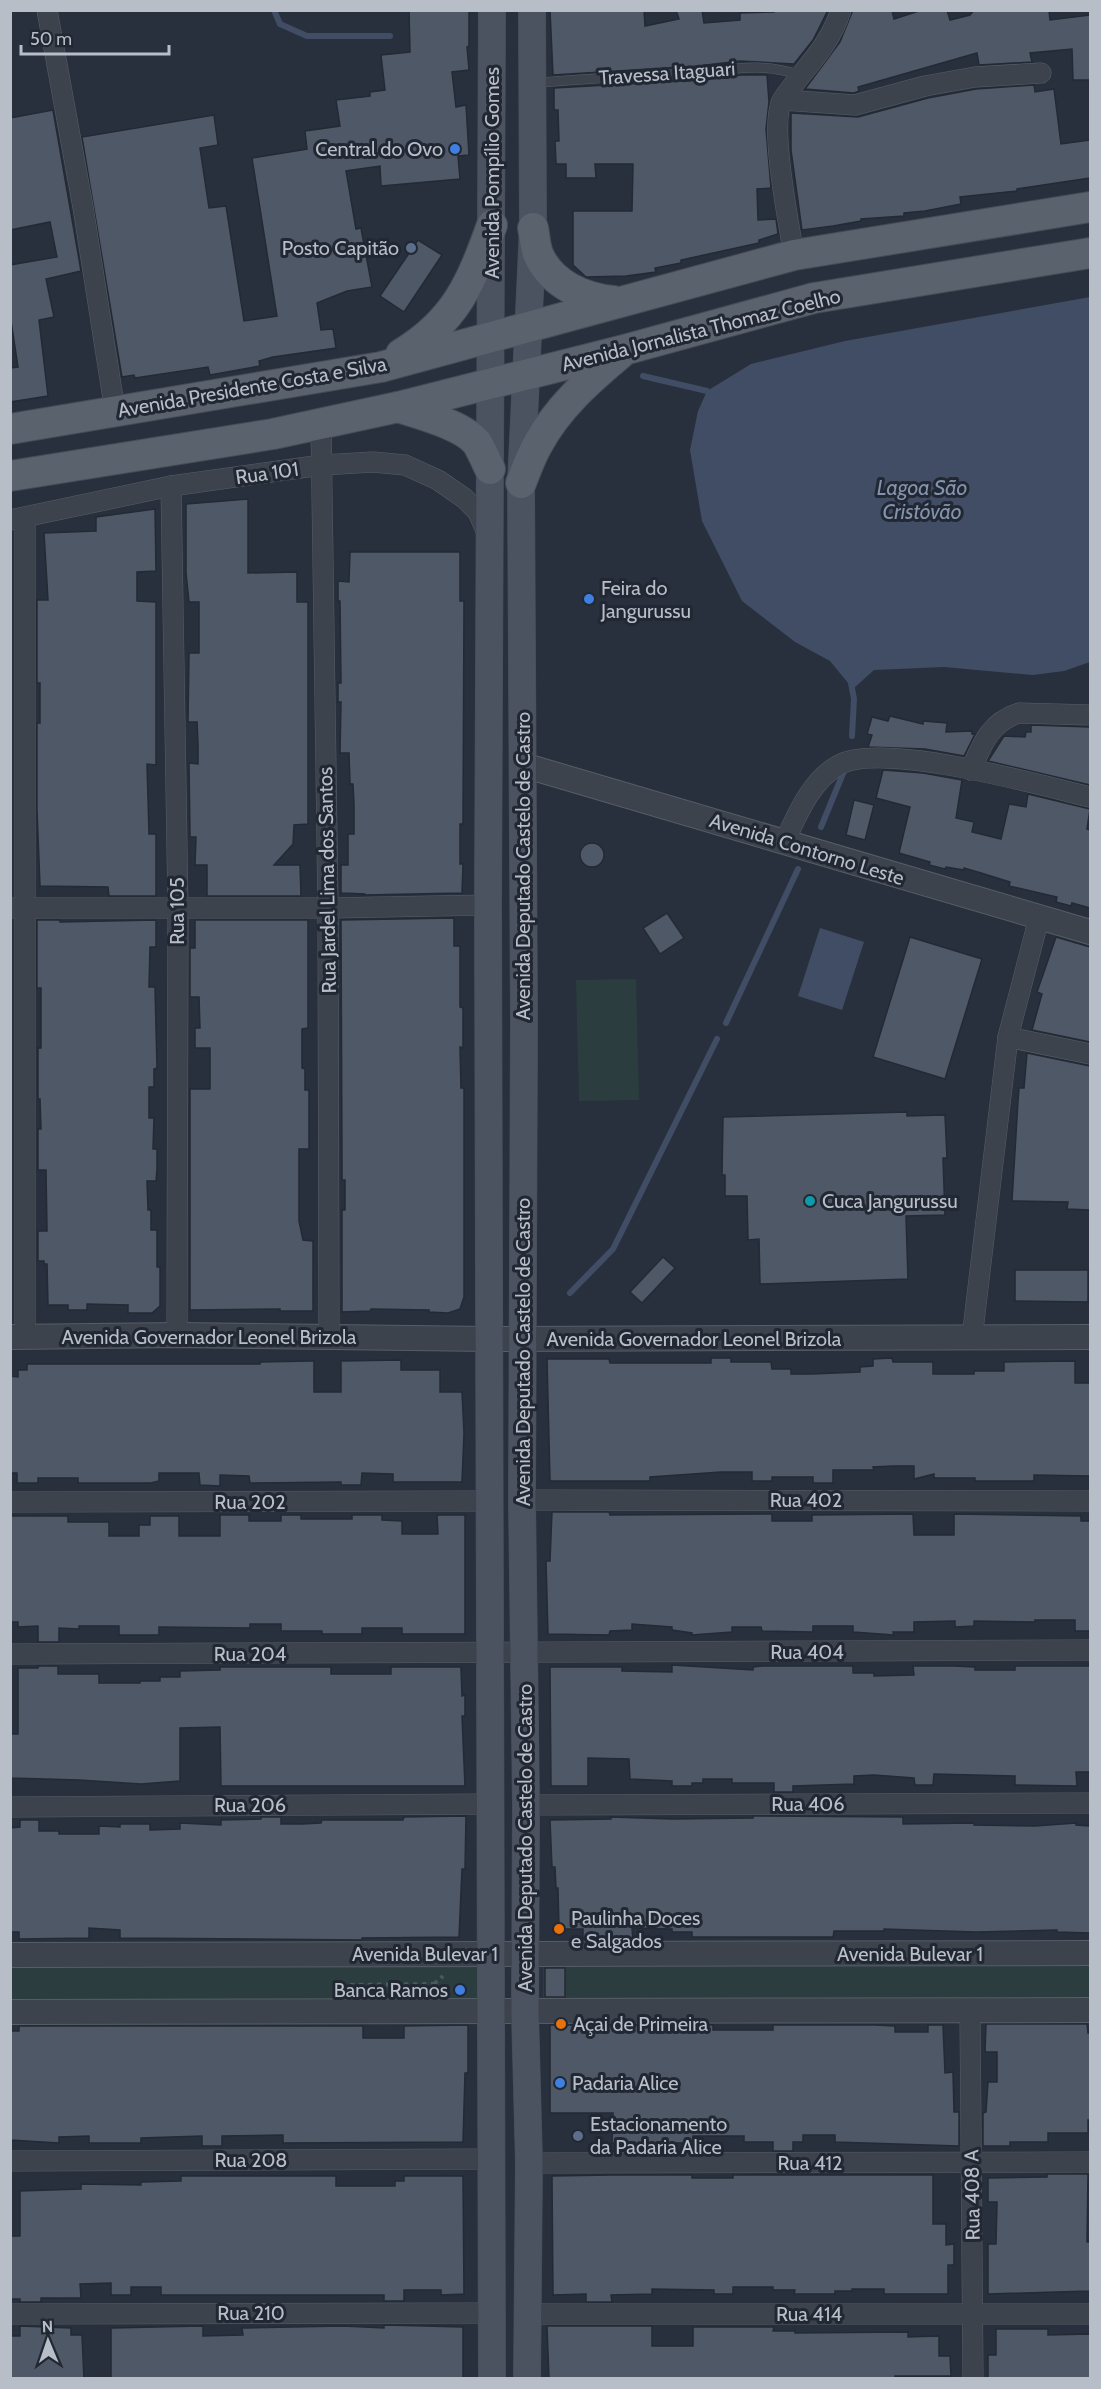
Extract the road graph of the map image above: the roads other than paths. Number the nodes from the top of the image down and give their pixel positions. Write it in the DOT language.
graph roads {
  1 [pos="47,10"];
  2 [pos="492,10"];
  3 [pos="531,10"];
  4 [pos="841,10"];
  5 [pos="1041,73"];
  6 [pos="801,75"];
  7 [pos="532,83"];
  8 [pos="783,100"];
  9 [pos="1090,207"];
  10 [pos="492,225"];
  11 [pos="533,228"];
  12 [pos="1090,253"];
  13 [pos="794,255"];
  14 [pos="616,302"];
  15 [pos="528,326"];
  16 [pos="491,336"];
  17 [pos="624,350"];
  18 [pos="381,367"];
  19 [pos="526,375"];
  20 [pos="491,384"];
  21 [pos="155,404"];
  22 [pos="398,407"];
  23 [pos="115,411"];
  24 [pos="321,424"];
  25 [pos="10,429"];
  26 [pos="158,452"];
  27 [pos="322,465"];
  28 [pos="490,469"];
  29 [pos="10,476"];
  30 [pos="521,483"];
  31 [pos="171,486"];
  32 [pos="18,519"];
  33 [pos="491,545"];
  34 [pos="1090,715"];
  35 [pos="523,765"];
  36 [pos="971,770"];
  37 [pos="1090,797"];
  38 [pos="784,843"];
  39 [pos="488,905"];
  40 [pos="18,908"];
  41 [pos="178,908"];
  42 [pos="328,908"];
  43 [pos="1039,918"];
  44 [pos="1090,933"];
  45 [pos="489,1022"];
  46 [pos="524,1023"];
  47 [pos="1008,1037"];
  48 [pos="1090,1054"];
  49 [pos="524,1068"];
  50 [pos="490,1069"];
  51 [pos="177,1335"];
  52 [pos="18,1337"];
  53 [pos="329,1337"];
  54 [pos="1090,1337"];
  55 [pos="972,1338"];
  56 [pos="489,1339"];
  57 [pos="522,1339"];
  58 [pos="522,1500"];
  59 [pos="489,1501"];
  60 [pos="1090,1501"];
  61 [pos="10,1502"];
  62 [pos="1090,1650"];
  63 [pos="524,1653"];
  64 [pos="10,1654"];
  65 [pos="490,1654"];
  66 [pos="1090,1803"];
  67 [pos="490,1804"];
  68 [pos="526,1804"];
  69 [pos="10,1807"];
  70 [pos="526,1953"];
  71 [pos="1090,1953"];
  72 [pos="490,1954"];
  73 [pos="10,1955"];
  74 [pos="1090,2010"];
  75 [pos="10,2012"];
  76 [pos="490,2012"];
  77 [pos="525,2012"];
  78 [pos="970,2012"];
  79 [pos="491,2159"];
  80 [pos="10,2161"];
  81 [pos="1090,2162"];
  82 [pos="529,2163"];
  83 [pos="971,2163"];
  84 [pos="492,2313"];
  85 [pos="10,2314"];
  86 [pos="528,2314"];
  87 [pos="974,2314"];
  88 [pos="1090,2314"];
  89 [pos="492,2379"];
  90 [pos="527,2379"];
  91 [pos="973,2379"];
  1 -- 23 [label="street"];
  2 -- 10 [label="main road, Avenida Pompílio Gomes"];
  3 -- 7 [label="main road, Avenida Pompílio Gomes"];
  4 -- 6 [label="street"];
  5 -- 8 [label="street"];
  6 -- 7 [label="lane, Travessa Itaguari"];
  6 -- 8 [label="street"];
  7 -- 11 [label="main road, Avenida Pompílio Gomes"];
  8 -- 13 [label="street"];
  9 -- 13 [label="main road"];
  10 -- 16 [label="main road, Avenida Pompílio Gomes"];
  10 -- 18 [label="main road"];
  11 -- 14 [label="main road"];
  11 -- 15 [label="main road, Avenida Pompílio Gomes"];
  12 -- 17 [label="main road, Avenida Jornalista Thomaz Coelho"];
  13 -- 14 [label="main road"];
  14 -- 15 [label="main road"];
  15 -- 16 [label="main road, Avenida Presidente Costa e Silva"];
  15 -- 19 [label="main road, Avenida Deputado Castelo de Castro"];
  16 -- 18 [label="main road, Avenida Presidente Costa e Silva"];
  16 -- 20 [label="main road, Avenida Deputado Castelo de Castro"];
  17 -- 19 [label="main road, Avenida Jornalista Thomaz Coelho"];
  17 -- 30 [label="main road"];
  18 -- 21 [label="main road, Avenida Presidente Costa e Silva"];
  19 -- 20 [label="main road, Avenida Jornalista Thomaz Coelho"];
  19 -- 30 [label="main road, Avenida Deputado Castelo de Castro"];
  20 -- 22 [label="main road"];
  20 -- 28 [label="main road, Avenida Deputado Castelo de Castro"];
  21 -- 23 [label="main road, Avenida Presidente Costa e Silva"];
  21 -- 26 [label="main road"];
  22 -- 24 [label="main road"];
  22 -- 28 [label="main road"];
  23 -- 25 [label="main road, Avenida Presidente Costa e Silva"];
  24 -- 26 [label="main road"];
  24 -- 27 [label="street, Rua Jardel Lima dos Santos"];
  26 -- 29 [label="main road"];
  27 -- 31 [label="street, Rua 101"];
  27 -- 33 [label="street, Rua 101"];
  27 -- 42 [label="street, Rua Jardel Lima dos Santos"];
  28 -- 33 [label="main road, Avenida Deputado Castelo de Castro"];
  30 -- 35 [label="main road, Avenida Deputado Castelo de Castro"];
  31 -- 32 [label="street, Rua 101"];
  31 -- 41 [label="street, Rua 105"];
  32 -- 40 [label="street"];
  33 -- 39 [label="main road, Avenida Deputado Castelo de Castro"];
  34 -- 36 [label="street"];
  35 -- 38 [label="street, Avenida Contorno Leste"];
  35 -- 46 [label="main road, Avenida Deputado Castelo de Castro"];
  36 -- 37 [label="street"];
  36 -- 38 [label="street"];
  38 -- 43 [label="street, Avenida Contorno Leste"];
  39 -- 42 [label="street"];
  39 -- 45 [label="main road, Avenida Deputado Castelo de Castro"];
  40 -- 41 [label="street"];
  40 -- 52 [label="street"];
  41 -- 42 [label="street"];
  41 -- 51 [label="street, Rua 105"];
  42 -- 53 [label="street, Rua Jardel Lima dos Santos"];
  43 -- 44 [label="street, Avenida Contorno Leste"];
  43 -- 47 [label="street"];
  45 -- 46 [label="main road"];
  45 -- 50 [label="main road, Avenida Deputado Castelo de Castro"];
  46 -- 49 [label="main road, Avenida Deputado Castelo de Castro"];
  47 -- 48 [label="street"];
  47 -- 55 [label="street"];
  49 -- 50 [label="main road"];
  49 -- 57 [label="main road, Avenida Deputado Castelo de Castro"];
  50 -- 56 [label="main road, Avenida Deputado Castelo de Castro"];
  51 -- 52 [label="street, Avenida Governador Leonel Brizola"];
  51 -- 53 [label="street, Avenida Governador Leonel Brizola"];
  53 -- 56 [label="street, Avenida Governador Leonel Brizola"];
  54 -- 55 [label="street, Avenida Governador Leonel Brizola"];
  55 -- 57 [label="street, Avenida Governador Leonel Brizola"];
  56 -- 57 [label="street, Avenida Governador Leonel Brizola"];
  56 -- 59 [label="main road, Avenida Deputado Castelo de Castro"];
  57 -- 58 [label="main road, Avenida Deputado Castelo de Castro"];
  58 -- 60 [label="street, Rua 402"];
  58 -- 63 [label="main road, Avenida Deputado Castelo de Castro"];
  59 -- 61 [label="street, Rua 202"];
  59 -- 65 [label="main road, Avenida Deputado Castelo de Castro"];
  62 -- 63 [label="street, Rua 404"];
  63 -- 65 [label="street, Rua 404"];
  63 -- 68 [label="main road, Avenida Deputado Castelo de Castro"];
  64 -- 65 [label="street, Rua 204"];
  65 -- 67 [label="main road, Avenida Deputado Castelo de Castro"];
  66 -- 68 [label="street, Rua 406"];
  67 -- 69 [label="street, Rua 206"];
  67 -- 72 [label="main road, Avenida Deputado Castelo de Castro"];
  68 -- 70 [label="main road, Avenida Deputado Castelo de Castro"];
  70 -- 71 [label="street, Avenida Bulevar 1"];
  70 -- 72 [label="street, Avenida Bulevar 1"];
  70 -- 77 [label="main road, Avenida Deputado Castelo de Castro"];
  72 -- 73 [label="street, Avenida Bulevar 1"];
  72 -- 76 [label="main road, Avenida Deputado Castelo de Castro"];
  74 -- 78 [label="street"];
  75 -- 76 [label="street"];
  76 -- 77 [label="street"];
  76 -- 79 [label="main road, Avenida Deputado Castelo de Castro"];
  77 -- 78 [label="street"];
  77 -- 82 [label="main road, Avenida Deputado Castelo de Castro"];
  78 -- 83 [label="street, Rua 408 A"];
  79 -- 80 [label="street, Rua 208"];
  79 -- 84 [label="main road, Avenida Deputado Castelo de Castro"];
  81 -- 83 [label="street, Rua 412"];
  82 -- 83 [label="street, Rua 412"];
  82 -- 86 [label="main road, Avenida Deputado Castelo de Castro"];
  83 -- 87 [label="street, Rua 408 A"];
  84 -- 85 [label="street, Rua 210"];
  84 -- 89 [label="main road, Avenida Deputado Castelo de Castro"];
  86 -- 87 [label="street, Rua 414"];
  86 -- 90 [label="main road, Avenida Deputado Castelo de Castro"];
  87 -- 88 [label="street, Rua 414"];
  87 -- 91 [label="street, Rua 408 A"];
}
